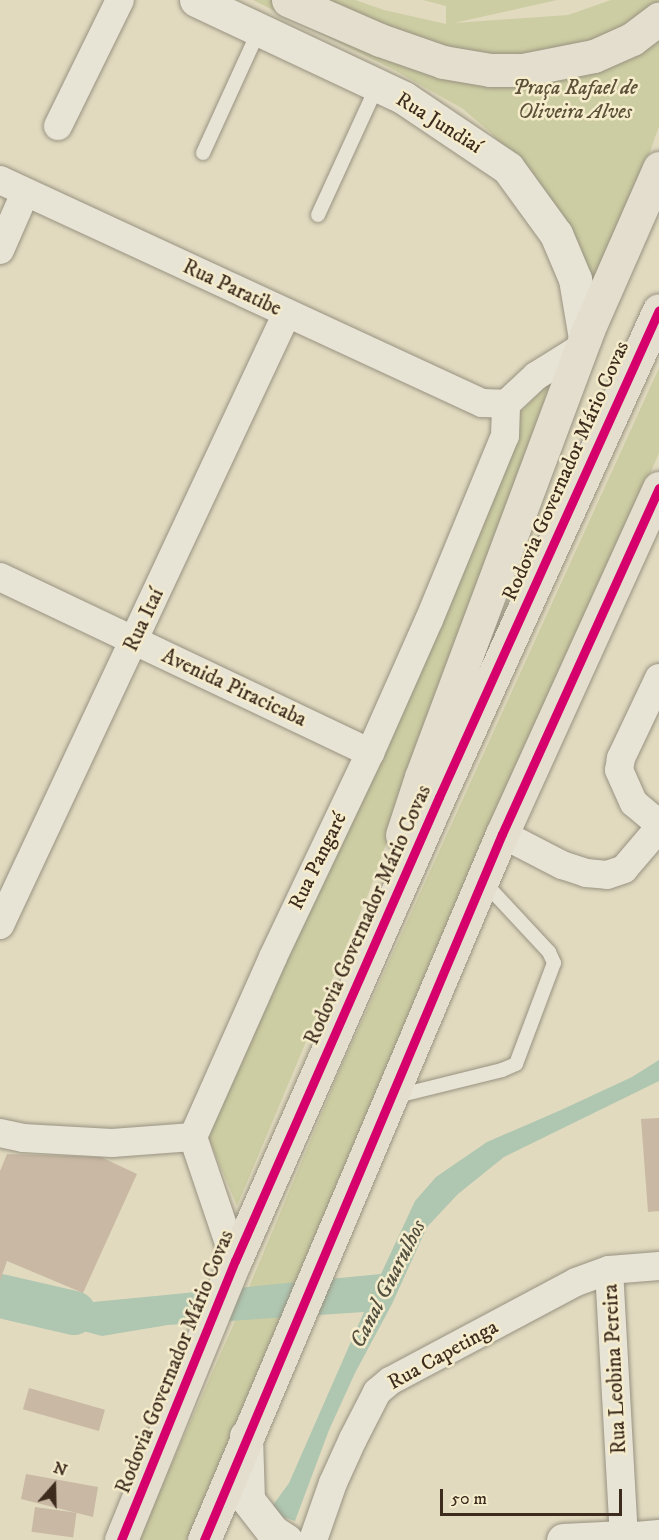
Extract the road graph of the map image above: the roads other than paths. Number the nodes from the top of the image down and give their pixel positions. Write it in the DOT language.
graph roads {
  1 [pos="120,0"];
  2 [pos="195,0"];
  3 [pos="288,0"];
  4 [pos="659,18"];
  5 [pos="260,30"];
  6 [pos="377,86"];
  7 [pos="58,126"];
  8 [pos="203,153"];
  9 [pos="659,168"];
  10 [pos="0,180"];
  11 [pos="25,193"];
  12 [pos="318,215"];
  13 [pos="0,250"];
  14 [pos="659,310"];
  15 [pos="287,314"];
  16 [pos="583,343"];
  17 [pos="506,404"];
  18 [pos="657,496"];
  19 [pos="0,577"];
  20 [pos="134,641"];
  21 [pos="659,678"];
  22 [pos="370,753"];
  23 [pos="659,826"];
  24 [pos="502,834"];
  25 [pos="483,880"];
  26 [pos="0,925"];
  27 [pos="351,998"];
  28 [pos="391,1097"];
  29 [pos="0,1133"];
  30 [pos="193,1137"];
  31 [pos="235,1261"];
  32 [pos="659,1266"];
  33 [pos="609,1270"];
  34 [pos="246,1434"];
  35 [pos="659,1534"];
  36 [pos="281,1537"];
  37 [pos="624,1538"];
  38 [pos="121,1540"];
  39 [pos="204,1540"];
  40 [pos="313,1540"];
  41 [pos="563,1540"];
  1 -- 7 [label="street"];
  2 -- 5 [label="main road, Rua Jundiaí"];
  3 -- 4 [label="highway"];
  5 -- 6 [label="main road, Rua Jundiaí"];
  5 -- 8 [label="lane"];
  6 -- 12 [label="lane"];
  6 -- 16 [label="main road, Rua Jundiaí"];
  9 -- 16 [label="highway"];
  10 -- 11 [label="street, Rua Paratibe"];
  11 -- 13 [label="street"];
  11 -- 15 [label="street, Rua Paratibe"];
  14 -- 27 [label="highway, Rodovia Governador Mário Covas"];
  15 -- 17 [label="street, Rua Paratibe"];
  15 -- 20 [label="street, Rua Itaí"];
  16 -- 17 [label="street"];
  16 -- 27 [label="highway"];
  17 -- 22 [label="street, Rua Pangaré"];
  18 -- 24 [label="highway"];
  19 -- 20 [label="street, Avenida Piracicaba"];
  20 -- 22 [label="street, Avenida Piracicaba"];
  20 -- 26 [label="street, Rua Itaí"];
  21 -- 23 [label="street"];
  22 -- 30 [label="street, Rua Pangaré"];
  23 -- 24 [label="street"];
  24 -- 25 [label="highway"];
  25 -- 28 [label="highway"];
  25 -- 28 [label="lane"];
  27 -- 31 [label="highway, Rodovia Governador Mário Covas"];
  28 -- 34 [label="highway"];
  29 -- 30 [label="street"];
  30 -- 31 [label="street"];
  31 -- 38 [label="highway, Rodovia Governador Mário Covas"];
  32 -- 33 [label="street, Rua Capetinga"];
  33 -- 37 [label="street, Rua Leobina Pereira"];
  33 -- 40 [label="street, Rua Capetinga"];
  34 -- 36 [label="main road"];
  34 -- 39 [label="highway"];
  35 -- 37 [label="street"];
  37 -- 41 [label="main road"];
}
